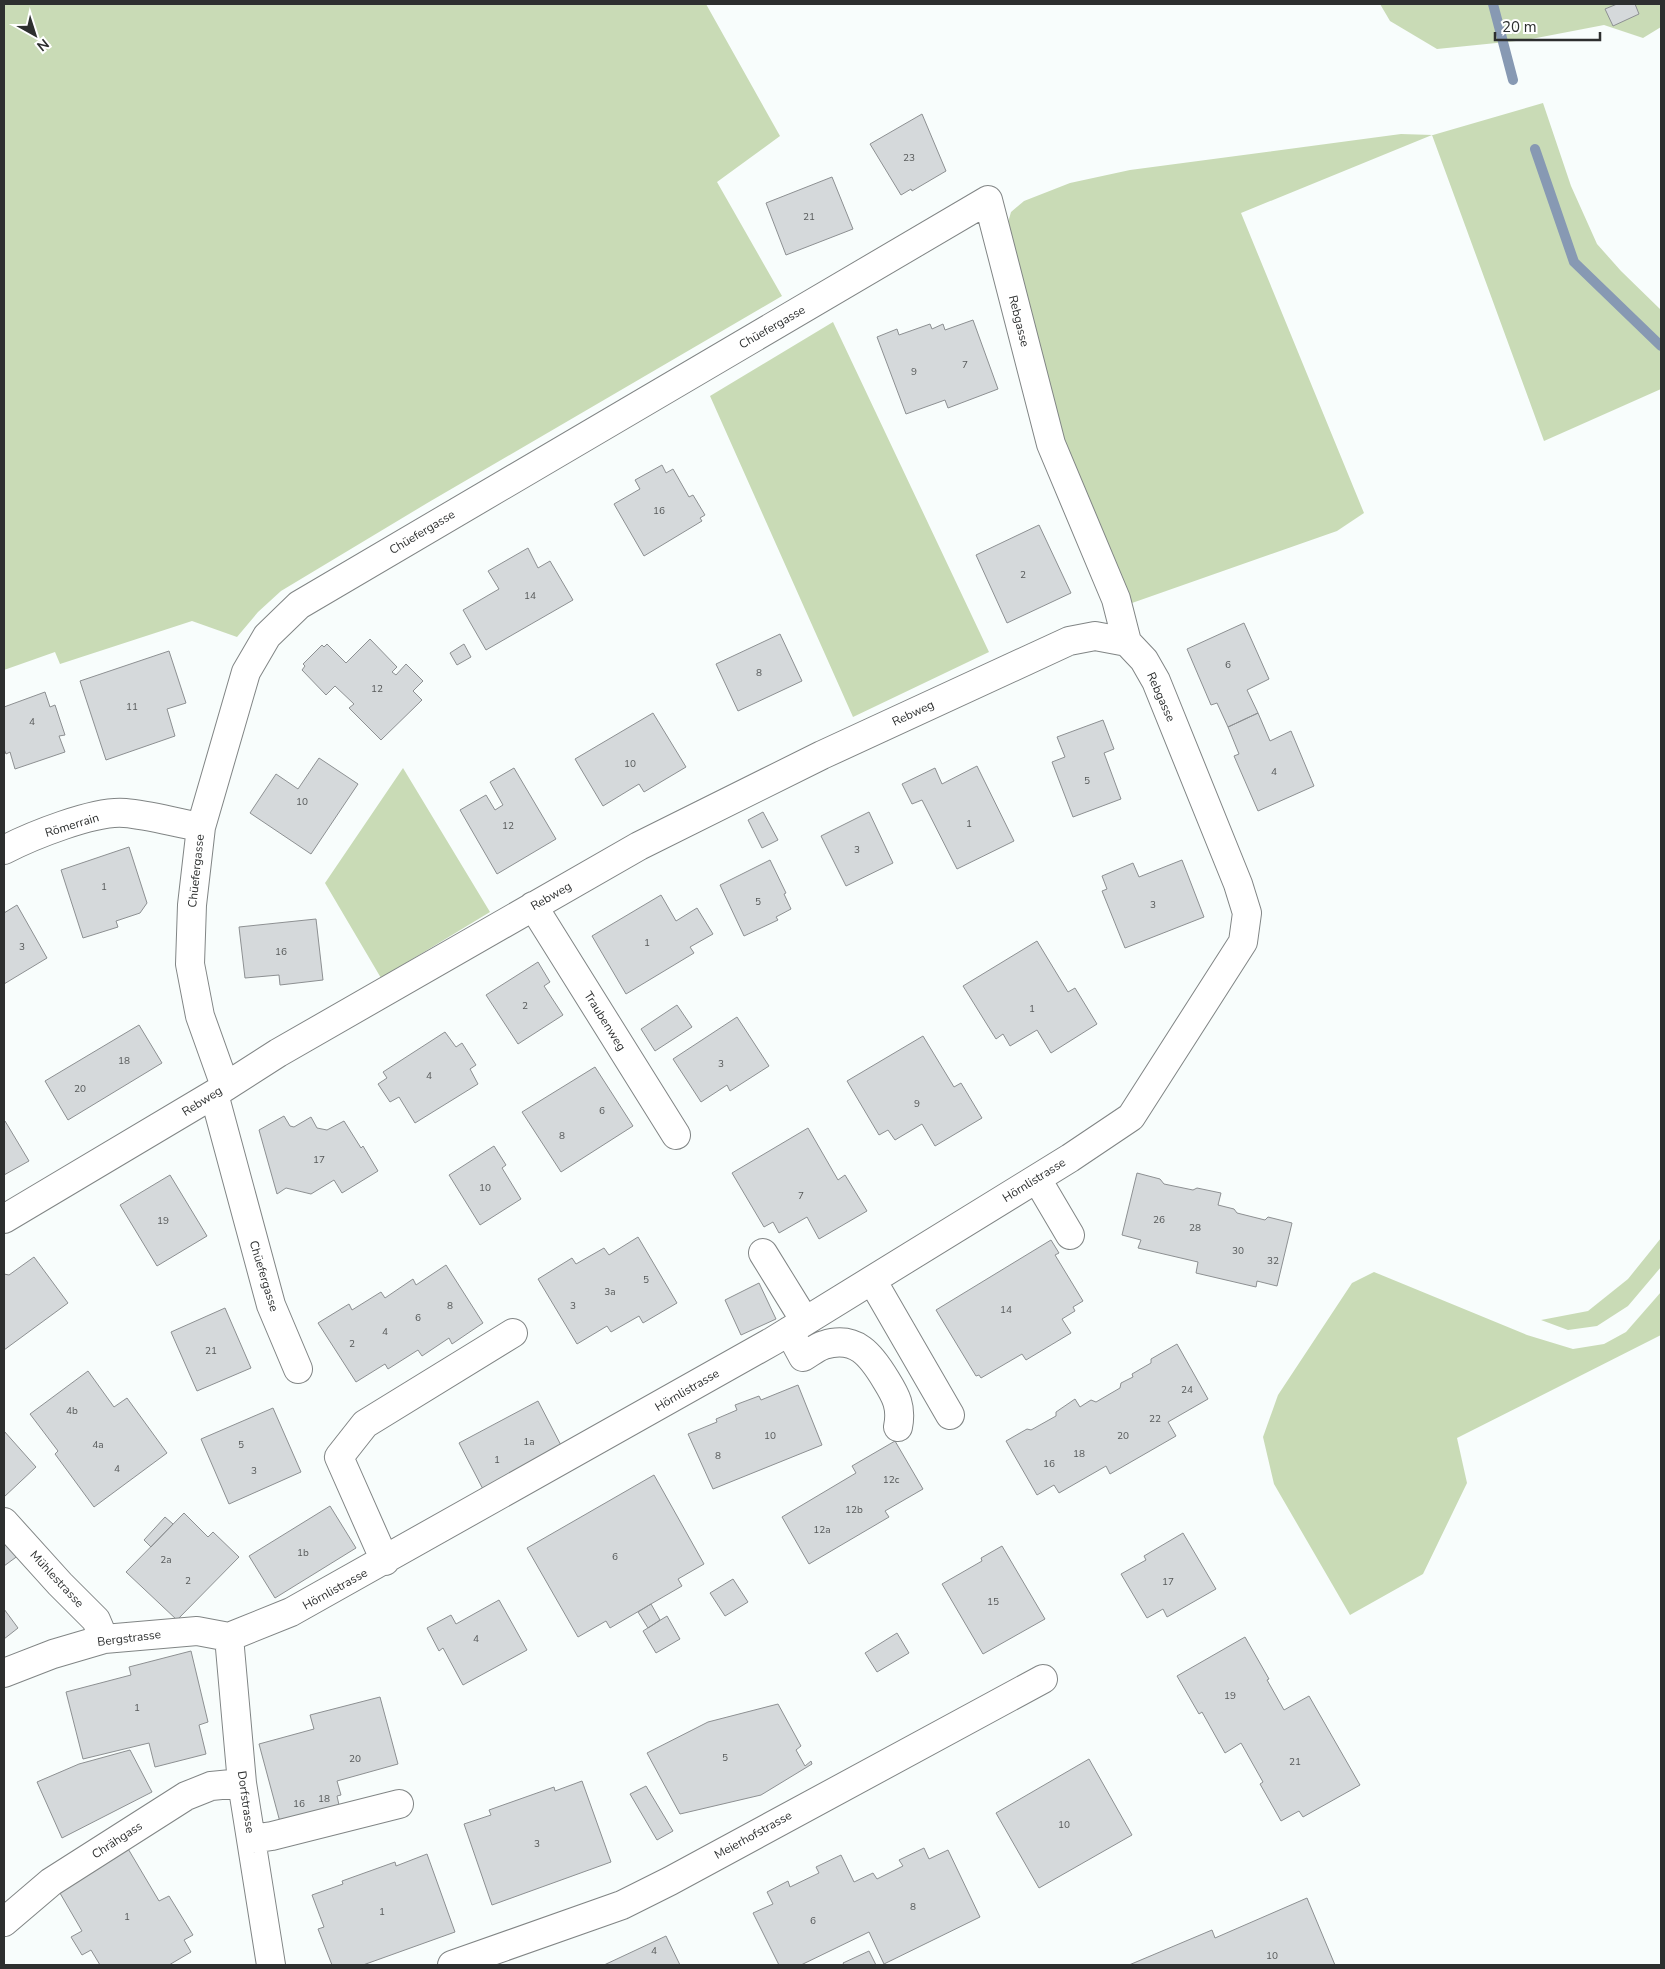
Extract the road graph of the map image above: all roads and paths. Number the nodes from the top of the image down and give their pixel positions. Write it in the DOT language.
graph roads {
  1 [pos="988,200"];
  2 [pos="1127,642"];
  3 [pos="201,828"];
  4 [pos="4,850"];
  5 [pos="534,906"];
  6 [pos="219,1090"];
  7 [pos="1131,1117"];
  8 [pos="676,1135"];
  9 [pos="1037,1178"];
  10 [pos="4,1219"];
  11 [pos="1070,1235"];
  12 [pos="763,1253"];
  13 [pos="872,1280"];
  14 [pos="797,1326"];
  15 [pos="512,1334"];
  16 [pos="298,1368"];
  17 [pos="950,1415"];
  18 [pos="898,1427"];
  19 [pos="4,1522"];
  20 [pos="385,1561"];
  21 [pos="229,1637"];
  22 [pos="104,1639"];
  23 [pos="4,1673"];
  24 [pos="1043,1679"];
  25 [pos="242,1783"];
  26 [pos="399,1804"];
  27 [pos="251,1839"];
  28 [pos="4,1922"];
  29 [pos="515,1955"];
  30 [pos="271,1965"];
  31 [pos="452,1965"];
  1 -- 2 [label="street, Rebgasse"];
  1 -- 3 [label="street, Chüefergasse"];
  2 -- 5 [label="street, Rebweg"];
  2 -- 7 [label="street, Rebgasse"];
  3 -- 4 [label="street, Römerrain"];
  3 -- 6 [label="street, Chüefergasse"];
  5 -- 6 [label="street, Rebweg"];
  5 -- 8 [label="street, Traubenweg"];
  6 -- 10 [label="street, Rebweg"];
  6 -- 16 [label="street, Chüefergasse"];
  7 -- 9 [label="street, Hörnlistrasse"];
  9 -- 11 [label="street"];
  9 -- 13 [label="street, Hörnlistrasse"];
  12 -- 14 [label="street"];
  13 -- 14 [label="street, Hörnlistrasse"];
  13 -- 17 [label="street"];
  14 -- 18 [label="street"];
  14 -- 20 [label="street, Hörnlistrasse"];
  15 -- 20 [label="street"];
  19 -- 22 [label="street, Mühlestrasse"];
  20 -- 21 [label="street, Hörnlistrasse"];
  21 -- 22 [label="street, Bergstrasse"];
  21 -- 25 [label="street, Dorfstrasse"];
  22 -- 23 [label="street, Bergstrasse"];
  24 -- 29 [label="street, Meierhofstrasse"];
  25 -- 27 [label="street, Dorfstrasse"];
  25 -- 28 [label="street, Chrähgass"];
  26 -- 27 [label="street"];
  27 -- 30 [label="street, Dorfstrasse"];
  29 -- 31 [label="street, Meierhofstrasse"];
}
